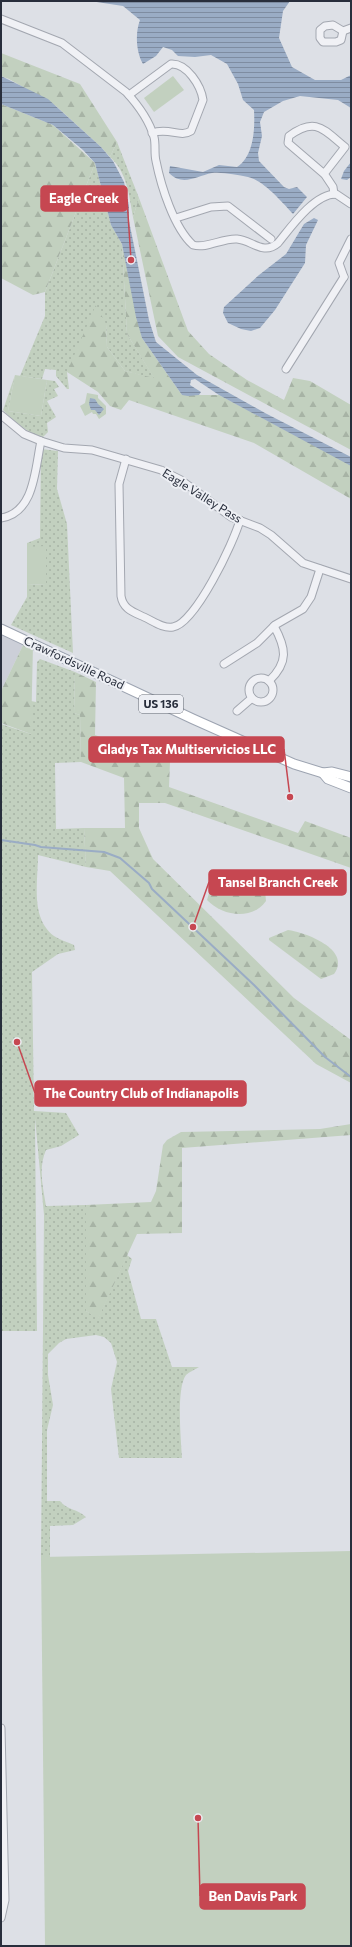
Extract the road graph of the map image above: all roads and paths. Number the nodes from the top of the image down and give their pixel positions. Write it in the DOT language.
graph roads {
  1 [pos="1,19"];
  2 [pos="351,28"];
  3 [pos="343,31"];
  4 [pos="129,95"];
  5 [pos="152,133"];
  6 [pos="324,174"];
  7 [pos="334,194"];
  8 [pos="351,204"];
  9 [pos="176,218"];
  10 [pos="271,239"];
  11 [pos="351,239"];
  12 [pos="348,276"];
  13 [pos="286,369"];
  14 [pos="1,415"];
  15 [pos="41,442"];
  16 [pos="126,459"];
  17 [pos="1,518"];
  18 [pos="240,520"];
  19 [pos="320,570"];
  20 [pos="351,579"];
  21 [pos="274,626"];
  22 [pos="1,629"];
  23 [pos="224,664"];
  24 [pos="269,681"];
  25 [pos="252,698"];
  26 [pos="237,711"];
  27 [pos="323,773"];
  28 [pos="351,777"];
  29 [pos="351,788"];
  30 [pos="1,1728"];
  31 [pos="1,1918"];
  1 -- 4 [label="street"];
  2 -- 3 [label="street"];
  4 -- 5 [label="street"];
  4 -- 5 [label="street"];
  5 -- 9 [label="street"];
  6 -- 6 [label="street"];
  6 -- 7 [label="street"];
  7 -- 8 [label="street"];
  7 -- 9 [label="street"];
  9 -- 10 [label="street"];
  11 -- 12 [label="street"];
  12 -- 13 [label="street"];
  14 -- 15 [label="street, Eagle Valley Pass"];
  15 -- 16 [label="street, Eagle Valley Pass"];
  15 -- 17 [label="street"];
  16 -- 18 [label="street, Eagle Valley Pass"];
  16 -- 18 [label="street"];
  18 -- 19 [label="street, Eagle Valley Pass"];
  19 -- 20 [label="street, Eagle Valley Pass"];
  19 -- 21 [label="street"];
  21 -- 23 [label="street"];
  21 -- 24 [label="street"];
  22 -- 27 [label="main road, Crawfordsville Road / US 136"];
  24 -- 25 [label="street"];
  24 -- 25 [label="street"];
  25 -- 26 [label="street"];
  27 -- 28 [label="main road, Crawfordsville Road / US 136"];
  27 -- 29 [label="main road, Crawfordsville Road / US 136"];
  30 -- 31 [label="street"];
}
